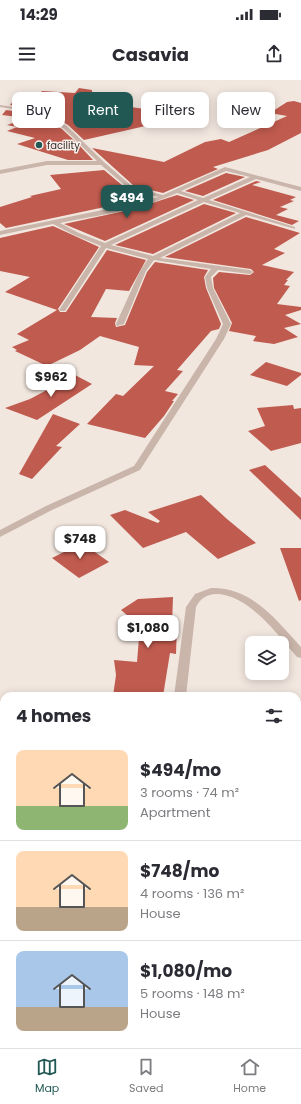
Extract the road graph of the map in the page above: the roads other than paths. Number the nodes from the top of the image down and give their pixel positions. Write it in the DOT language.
graph roads {
  1 [pos="0,106"];
  2 [pos="102,163"];
  3 [pos="0,172"];
  4 [pos="256,177"];
  5 [pos="301,183"];
  6 [pos="292,187"];
  7 [pos="301,189"];
  8 [pos="175,191"];
  9 [pos="164,197"];
  10 [pos="203,200"];
  11 [pos="246,213"];
  12 [pos="54,222"];
  13 [pos="293,228"];
  14 [pos="0,233"];
  15 [pos="104,246"];
  16 [pos="152,259"];
  17 [pos="216,268"];
  18 [pos="250,272"];
  19 [pos="63,310"];
  20 [pos="120,324"];
  21 [pos="0,534"];
  22 [pos="301,654"];
  23 [pos="180,692"];
  1 -- 2 [label="street"];
  2 -- 3 [label="street"];
  2 -- 9 [label="street"];
  4 -- 6 [label="street"];
  4 -- 8 [label="street"];
  4 -- 10 [label="street"];
  5 -- 6 [label="street"];
  6 -- 7 [label="street"];
  8 -- 9 [label="street"];
  8 -- 10 [label="street"];
  9 -- 12 [label="street"];
  10 -- 11 [label="street"];
  10 -- 15 [label="street"];
  11 -- 13 [label="street"];
  11 -- 16 [label="street"];
  12 -- 14 [label="street"];
  12 -- 15 [label="street"];
  15 -- 16 [label="street"];
  15 -- 19 [label="street"];
  16 -- 17 [label="street"];
  16 -- 20 [label="street"];
  17 -- 18 [label="street"];
  17 -- 21 [label="street"];
  22 -- 23 [label="street"];
}
